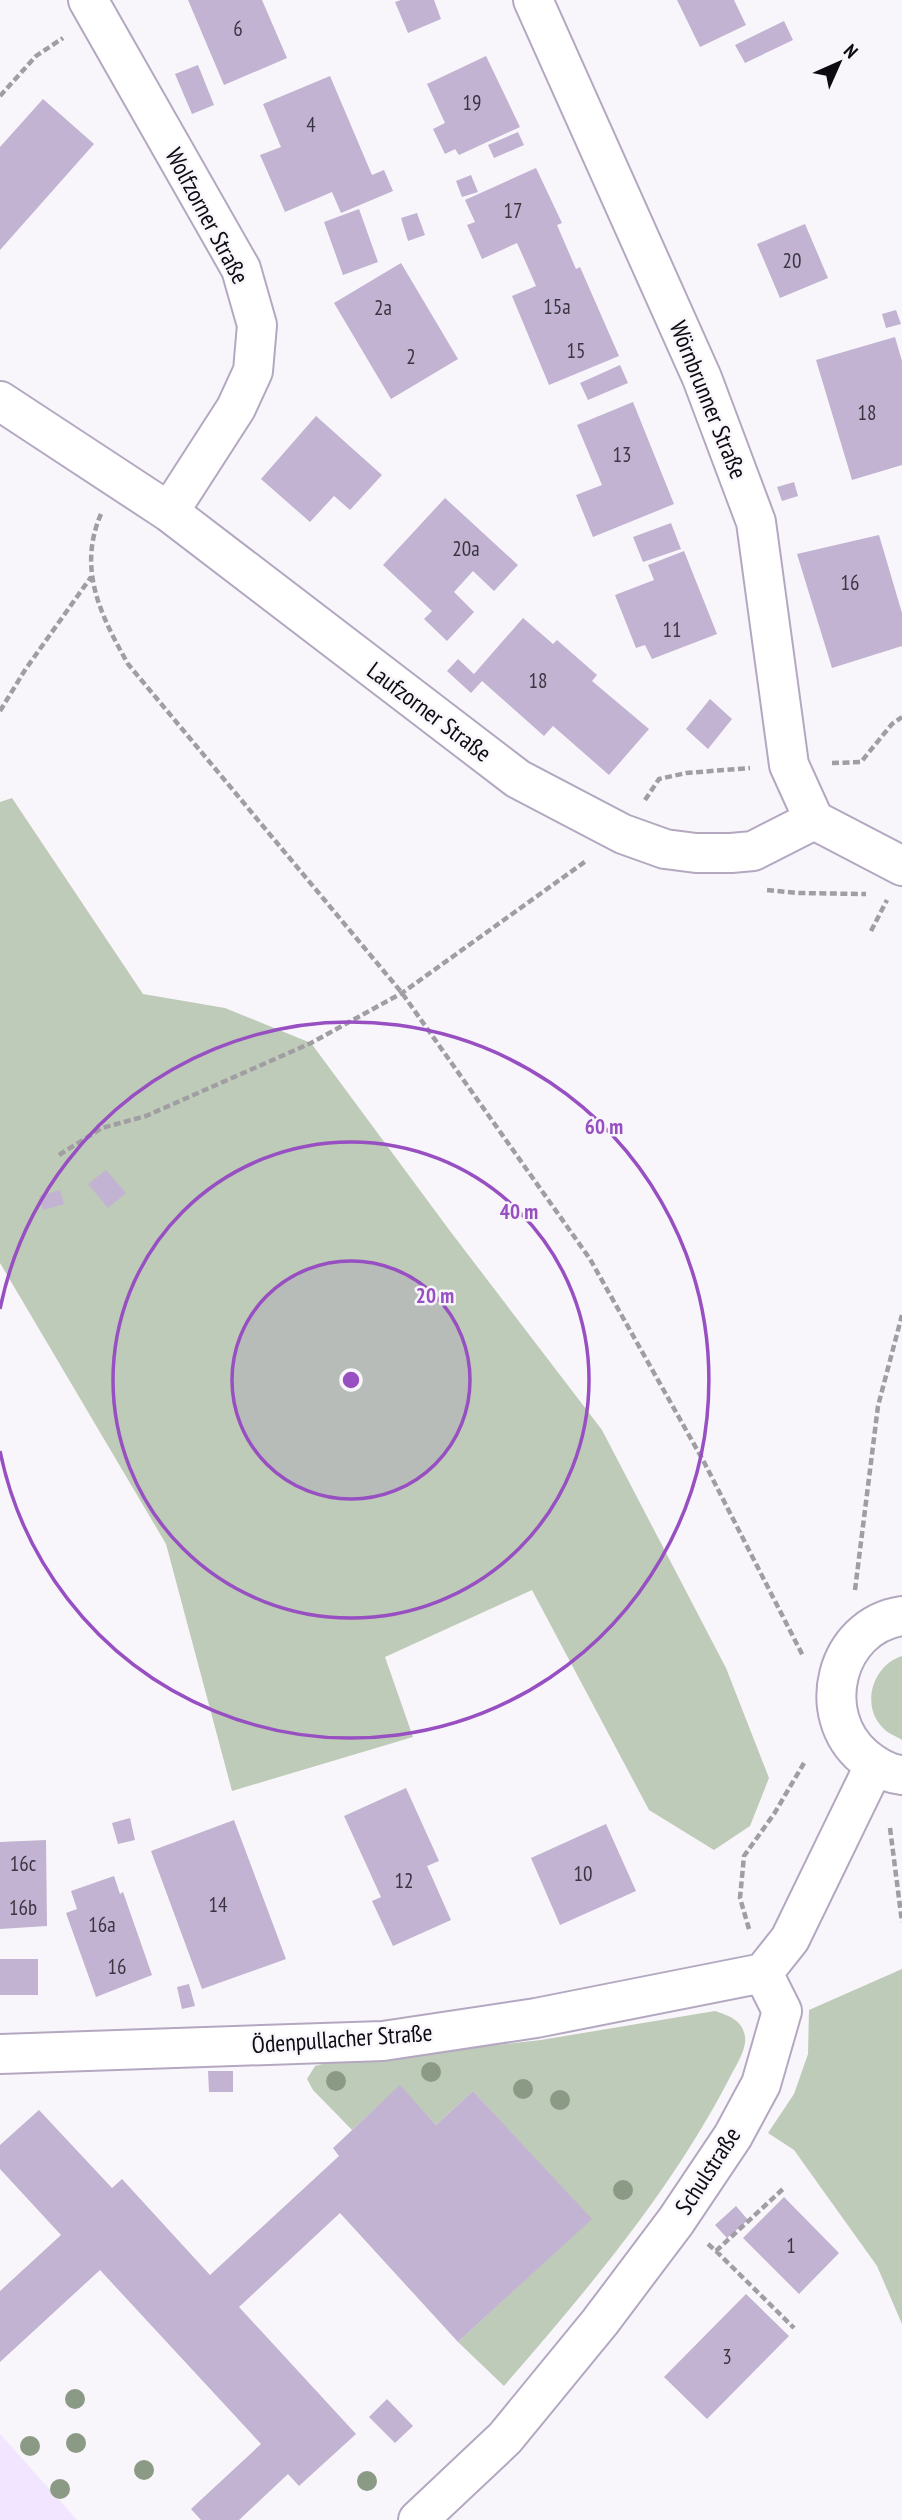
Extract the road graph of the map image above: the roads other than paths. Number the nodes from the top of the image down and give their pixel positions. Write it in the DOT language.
graph roads {
  1 [pos="533,0"];
  2 [pos="92,8"];
  3 [pos="0,401"];
  4 [pos="169,512"];
  5 [pos="814,820"];
  6 [pos="895,882"];
  7 [pos="902,1616"];
  8 [pos="888,1770"];
  9 [pos="763,1973"];
  10 [pos="0,2054"];
  11 [pos="418,2520"];
  1 -- 5 [label="street, Wörnbrunner Straße"];
  2 -- 4 [label="street, Wolfzorner Straße"];
  3 -- 4 [label="street, Laufzorner Straße"];
  4 -- 5 [label="street, Laufzorner Straße"];
  5 -- 6 [label="street"];
  7 -- 8 [label="street"];
  8 -- 9 [label="street"];
  9 -- 10 [label="street, Ödenpullacher Straße"];
  9 -- 11 [label="street, Schulstraße"];
}
